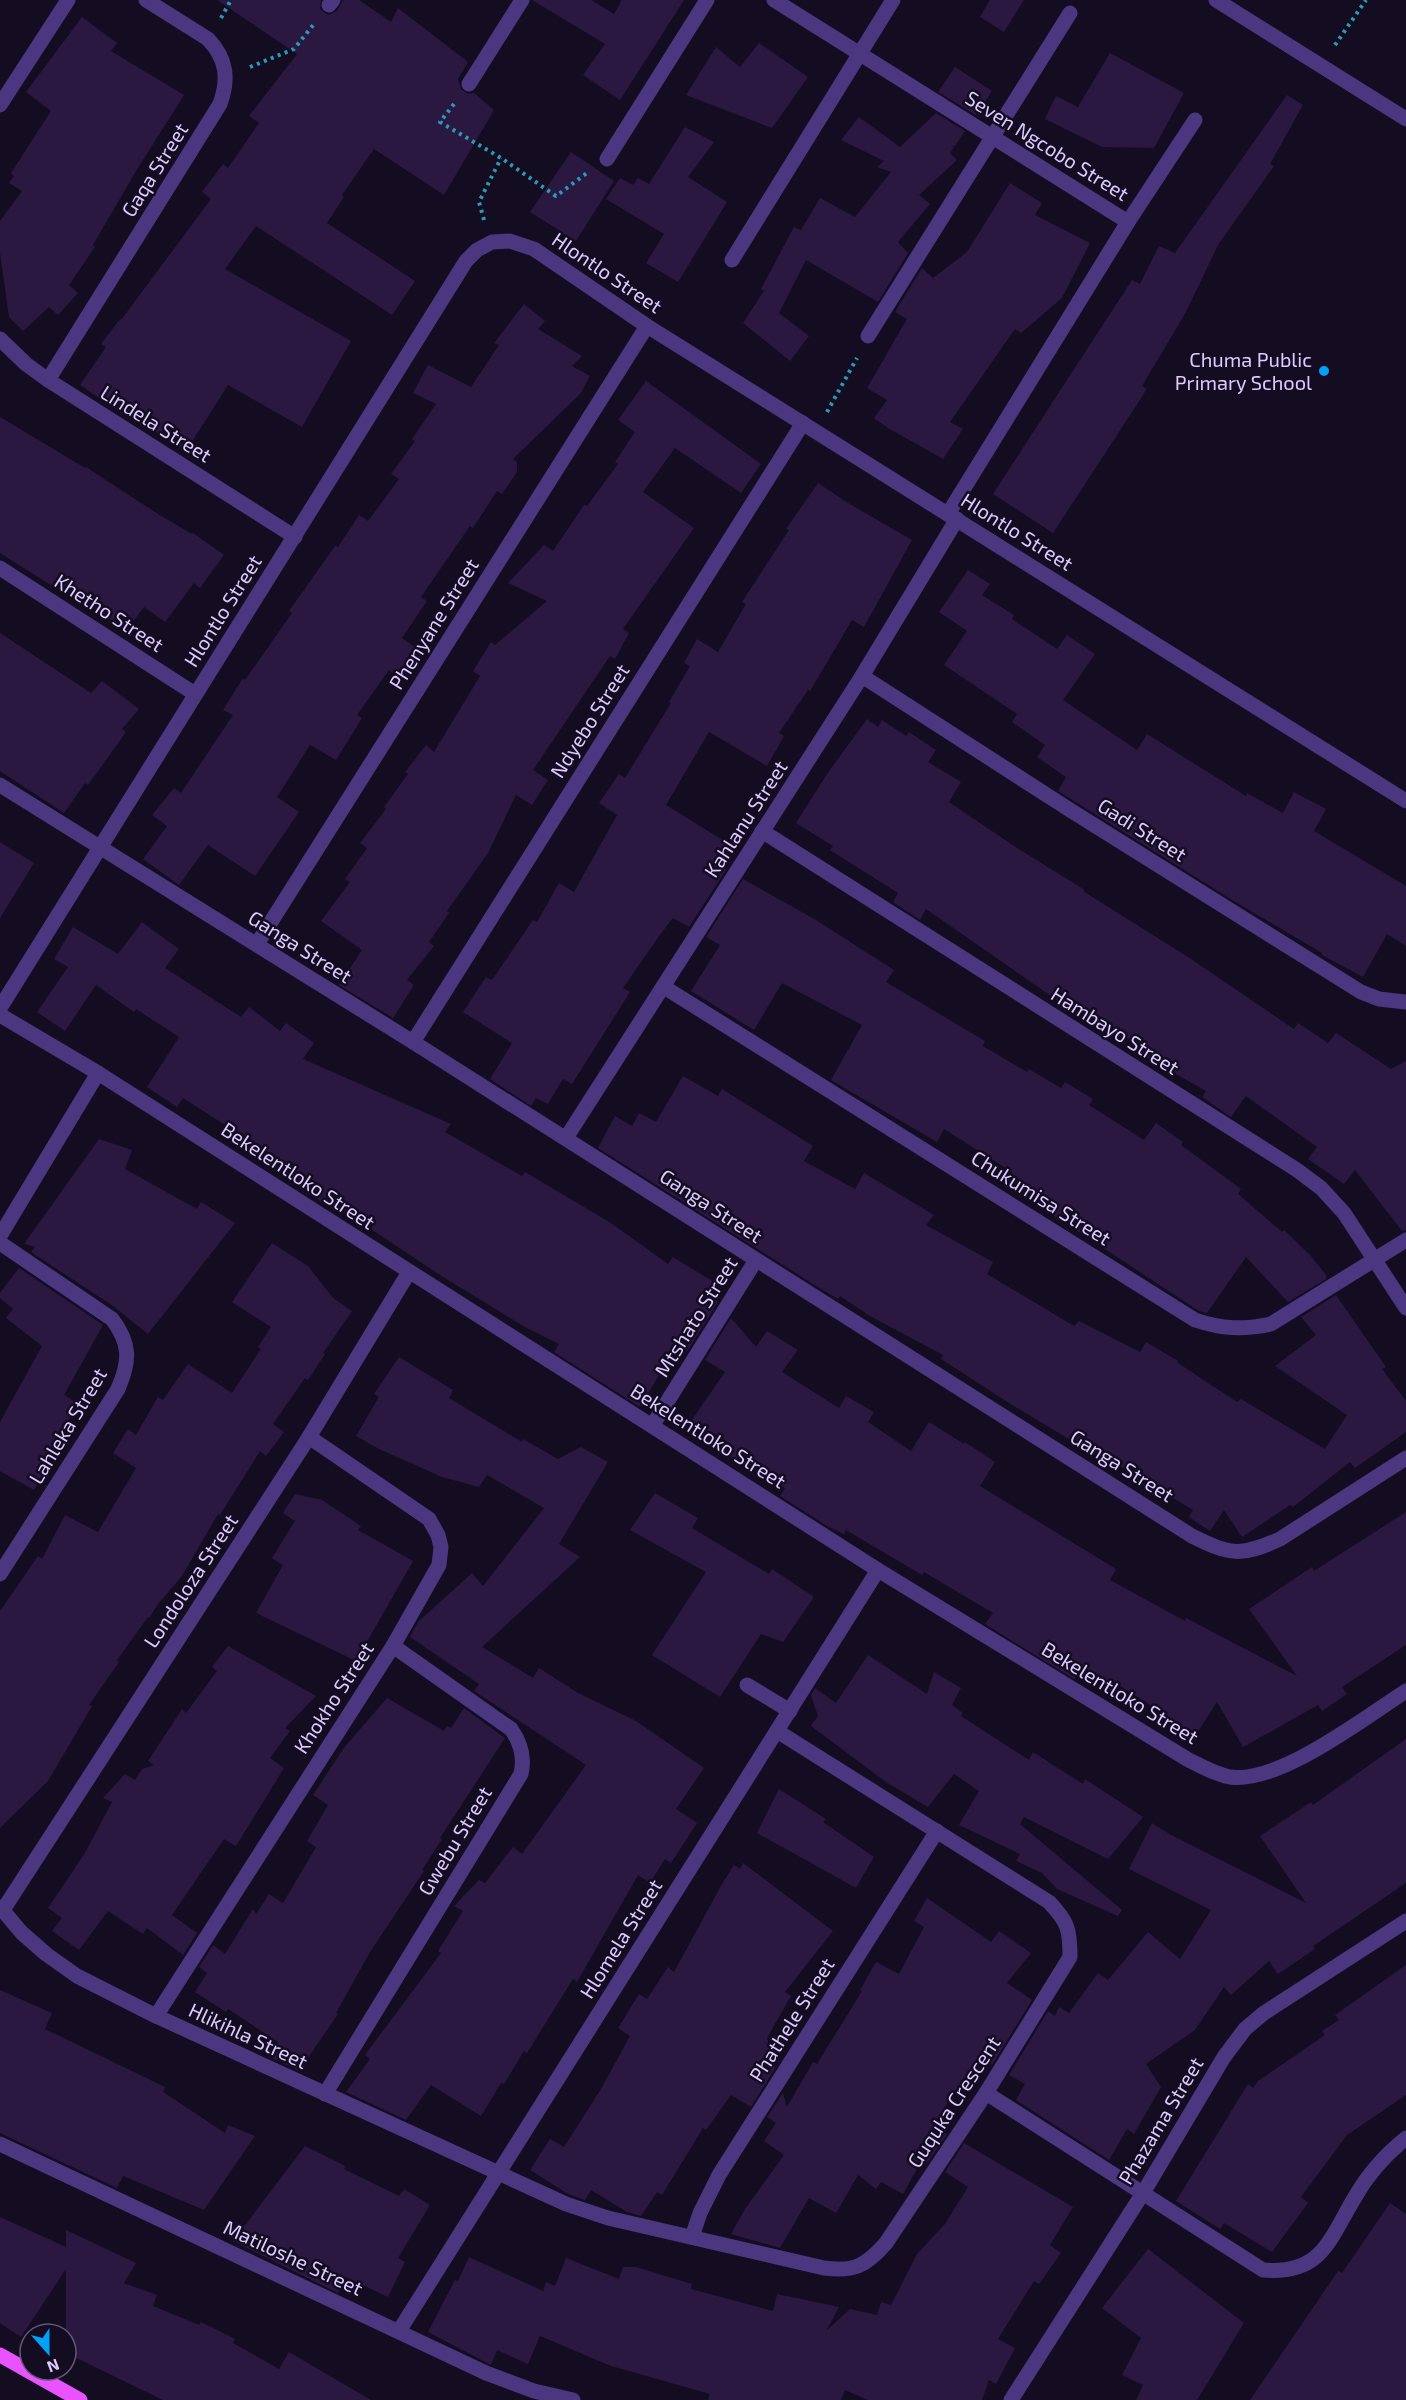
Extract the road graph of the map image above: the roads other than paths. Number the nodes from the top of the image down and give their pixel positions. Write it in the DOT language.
graph roads {
  1 [pos="68,0"];
  2 [pos="146,0"];
  3 [pos="522,0"];
  4 [pos="707,0"];
  5 [pos="774,0"];
  6 [pos="892,0"];
  7 [pos="1216,0"];
  8 [pos="1070,13"];
  9 [pos="859,53"];
  10 [pos="469,84"];
  11 [pos="0,105"];
  12 [pos="1406,119"];
  13 [pos="1195,120"];
  14 [pos="991,136"];
  15 [pos="607,159"];
  16 [pos="1128,222"];
  17 [pos="732,260"];
  18 [pos="647,326"];
  19 [pos="868,336"];
  20 [pos="0,339"];
  21 [pos="48,380"];
  22 [pos="810,428"];
  23 [pos="953,517"];
  24 [pos="295,537"];
  25 [pos="0,568"];
  26 [pos="862,676"];
  27 [pos="195,694"];
  28 [pos="0,785"];
  29 [pos="1406,801"];
  30 [pos="762,831"];
  31 [pos="98,848"];
  32 [pos="257,944"];
  33 [pos="664,987"];
  34 [pos="1406,1002"];
  35 [pos="0,1008"];
  36 [pos="0,1015"];
  37 [pos="413,1042"];
  38 [pos="98,1073"];
  39 [pos="566,1138"];
  40 [pos="0,1236"];
  41 [pos="1406,1240"];
  42 [pos="0,1243"];
  43 [pos="756,1260"];
  44 [pos="1376,1260"];
  45 [pos="409,1272"];
  46 [pos="1406,1308"];
  47 [pos="652,1426"];
  48 [pos="309,1437"];
  49 [pos="1406,1458"];
  50 [pos="878,1570"];
  51 [pos="0,1574"];
  52 [pos="393,1646"];
  53 [pos="747,1685"];
  54 [pos="1406,1691"];
  55 [pos="789,1711"];
  56 [pos="777,1731"];
  57 [pos="937,1831"];
  58 [pos="2,1909"];
  59 [pos="1406,1921"];
  60 [pos="156,2016"];
  61 [pos="986,2093"];
  62 [pos="325,2094"];
  63 [pos="1406,2138"];
  64 [pos="0,2144"];
  65 [pos="499,2171"];
  66 [pos="1143,2193"];
  67 [pos="692,2237"];
  68 [pos="399,2331"];
  69 [pos="0,2355"];
  70 [pos="80,2400"];
  71 [pos="573,2400"];
  72 [pos="1011,2400"];
  1 -- 11 [label="street"];
  2 -- 21 [label="street, Gaqa Street"];
  3 -- 10 [label="street"];
  4 -- 15 [label="street"];
  5 -- 9 [label="street, Seven Ngcobo Street"];
  6 -- 9 [label="street"];
  7 -- 12 [label="street"];
  8 -- 14 [label="street"];
  9 -- 14 [label="street, Seven Ngcobo Street"];
  9 -- 17 [label="street"];
  13 -- 16 [label="street"];
  14 -- 16 [label="street, Seven Ngcobo Street"];
  14 -- 19 [label="street"];
  16 -- 23 [label="street, Seven Ngcobo Street"];
  18 -- 22 [label="street, Hlontlo Street"];
  18 -- 24 [label="street, Hlontlo Street"];
  18 -- 32 [label="street, Phenyane Street"];
  20 -- 21 [label="street, Lindela Street"];
  21 -- 24 [label="street, Lindela Street"];
  22 -- 23 [label="street, Hlontlo Street"];
  22 -- 37 [label="street, Ndyebo Street"];
  23 -- 26 [label="street, Kahlanu Street"];
  23 -- 29 [label="street, Hlontlo Street"];
  24 -- 27 [label="street, Hlontlo Street"];
  25 -- 27 [label="street, Khetho Street"];
  26 -- 30 [label="street, Kahlanu Street"];
  26 -- 34 [label="street, Gadi Street"];
  27 -- 31 [label="street, Hlontlo Street"];
  28 -- 31 [label="street, Ganga Street"];
  30 -- 33 [label="street, Kahlanu Street"];
  30 -- 44 [label="street, Hambayo Street"];
  31 -- 32 [label="street, Ganga Street"];
  31 -- 35 [label="street, Hlontlo Street"];
  32 -- 37 [label="street, Ganga Street"];
  33 -- 39 [label="street, Kahlanu Street"];
  33 -- 44 [label="street, Chukumisa Street"];
  36 -- 38 [label="street, Bekelentloko Street"];
  37 -- 39 [label="street, Ganga Street"];
  38 -- 40 [label="street"];
  38 -- 45 [label="street, Bekelentloko Street"];
  39 -- 43 [label="street, Ganga Street"];
  41 -- 44 [label="street, Chukumisa Street"];
  42 -- 51 [label="street, Lahleka Street"];
  43 -- 47 [label="street, Mtshato Street"];
  43 -- 49 [label="street, Ganga Street"];
  44 -- 46 [label="street, Hambayo Street"];
  45 -- 47 [label="street, Bekelentloko Street"];
  45 -- 48 [label="street, Londoloza Street"];
  47 -- 50 [label="street, Bekelentloko Street"];
  48 -- 52 [label="street, Khokho Street"];
  48 -- 58 [label="street, Londoloza Street"];
  50 -- 54 [label="street, Bekelentloko Street"];
  50 -- 55 [label="street, Hlomela Street"];
  52 -- 60 [label="street, Khokho Street"];
  52 -- 62 [label="street, Gwebu Street"];
  53 -- 55 [label="street"];
  55 -- 56 [label="street, Hlomela Street"];
  56 -- 57 [label="street, Guquka Crescent"];
  56 -- 65 [label="street, Hlomela Street"];
  57 -- 61 [label="street, Guquka Crescent"];
  57 -- 67 [label="street, Phathele Street"];
  58 -- 60 [label="street, Hlikihla Street"];
  59 -- 66 [label="street, Phazama Street"];
  60 -- 62 [label="street, Hlikihla Street"];
  61 -- 66 [label="street"];
  61 -- 67 [label="street, Guquka Crescent"];
  62 -- 65 [label="street, Hlikihla Street"];
  63 -- 66 [label="street"];
  64 -- 68 [label="street, Matiloshe Street"];
  65 -- 67 [label="street, Guquka Crescent"];
  65 -- 68 [label="street, Hlomela Street"];
  66 -- 72 [label="street, Phazama Street"];
  68 -- 71 [label="street, Matiloshe Street"];
  69 -- 70 [label="main road"];
}
